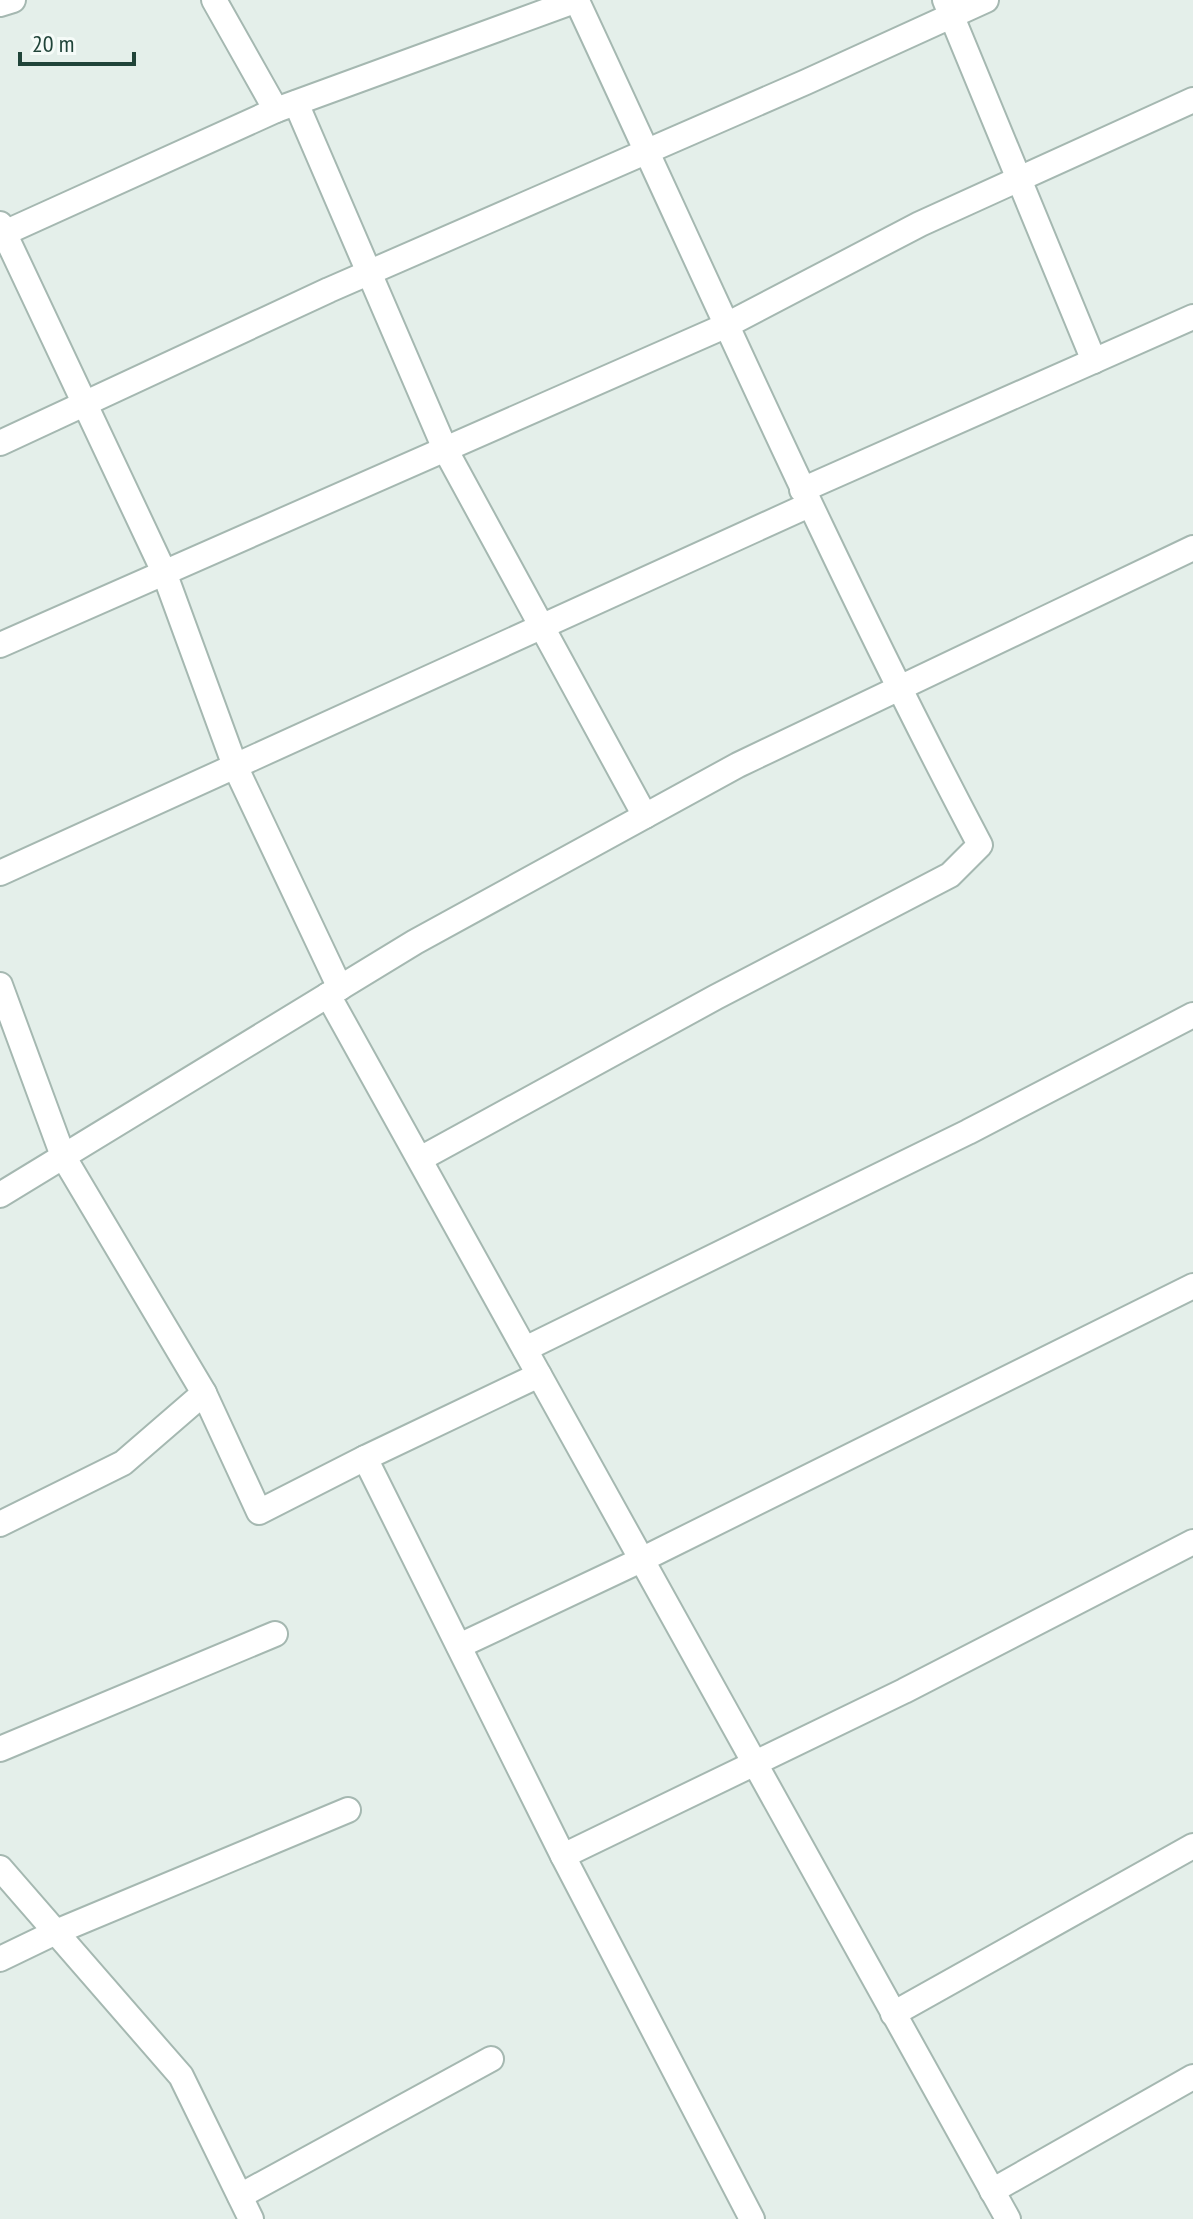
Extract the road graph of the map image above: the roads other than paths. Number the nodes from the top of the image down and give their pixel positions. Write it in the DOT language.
graph roads {
  1 [pos="13,0"];
  2 [pos="214,0"];
  3 [pos="986,0"];
  4 [pos="585,2"];
  5 [pos="0,4"];
  6 [pos="948,8"];
  7 [pos="1193,100"];
  8 [pos="286,106"];
  9 [pos="646,152"];
  10 [pos="1019,179"];
  11 [pos="1,231"];
  12 [pos="370,272"];
  13 [pos="1193,317"];
  14 [pos="725,326"];
  15 [pos="1094,361"];
  16 [pos="85,403"];
  17 [pos="0,443"];
  18 [pos="445,449"];
  19 [pos="806,498"];
  20 [pos="1193,548"];
  21 [pos="164,572"];
  22 [pos="541,625"];
  23 [pos="0,645"];
  24 [pos="897,689"];
  25 [pos="235,766"];
  26 [pos="645,816"];
  27 [pos="0,873"];
  28 [pos="0,985"];
  29 [pos="334,991"];
  30 [pos="1193,1015"];
  31 [pos="63,1156"];
  32 [pos="420,1159"];
  33 [pos="0,1195"];
  34 [pos="1193,1286"];
  35 [pos="525,1349"];
  36 [pos="539,1375"];
  37 [pos="204,1393"];
  38 [pos="365,1458"];
  39 [pos="0,1524"];
  40 [pos="1193,1542"];
  41 [pos="641,1560"];
  42 [pos="275,1634"];
  43 [pos="459,1646"];
  44 [pos="0,1749"];
  45 [pos="753,1762"];
  46 [pos="348,1810"];
  47 [pos="1193,1846"];
  48 [pos="563,1856"];
  49 [pos="0,1868"];
  50 [pos="56,1932"];
  51 [pos="0,1959"];
  52 [pos="893,2014"];
  53 [pos="491,2059"];
  54 [pos="1193,2077"];
  55 [pos="992,2191"];
  56 [pos="240,2196"];
  57 [pos="251,2219"];
  58 [pos="752,2219"];
  59 [pos="1008,2219"];
  1 -- 5 [label="street"];
  2 -- 8 [label="street"];
  3 -- 6 [label="street"];
  4 -- 8 [label="street"];
  4 -- 9 [label="street"];
  6 -- 9 [label="street"];
  6 -- 10 [label="street"];
  7 -- 10 [label="street"];
  8 -- 11 [label="street"];
  8 -- 12 [label="street"];
  9 -- 12 [label="street"];
  9 -- 14 [label="street"];
  10 -- 14 [label="street"];
  10 -- 15 [label="street"];
  11 -- 16 [label="street"];
  12 -- 16 [label="street"];
  12 -- 18 [label="street"];
  13 -- 15 [label="street"];
  14 -- 18 [label="street"];
  14 -- 19 [label="street"];
  15 -- 19 [label="street"];
  16 -- 17 [label="street"];
  16 -- 21 [label="street"];
  18 -- 21 [label="street"];
  18 -- 22 [label="street"];
  19 -- 22 [label="street"];
  19 -- 24 [label="street"];
  20 -- 24 [label="street"];
  21 -- 23 [label="street"];
  21 -- 25 [label="street"];
  22 -- 25 [label="street"];
  22 -- 26 [label="street"];
  24 -- 26 [label="street"];
  24 -- 32 [label="street"];
  25 -- 27 [label="street"];
  25 -- 29 [label="street"];
  26 -- 29 [label="street"];
  28 -- 31 [label="street"];
  29 -- 31 [label="street"];
  29 -- 32 [label="street"];
  30 -- 35 [label="street"];
  31 -- 33 [label="street"];
  31 -- 37 [label="street"];
  32 -- 35 [label="street"];
  34 -- 41 [label="street"];
  35 -- 36 [label="street"];
  36 -- 38 [label="street"];
  36 -- 41 [label="street"];
  37 -- 38 [label="street"];
  37 -- 39 [label="street"];
  38 -- 43 [label="street"];
  40 -- 45 [label="street"];
  41 -- 43 [label="street"];
  41 -- 45 [label="street"];
  42 -- 44 [label="street"];
  43 -- 48 [label="street"];
  45 -- 48 [label="street"];
  45 -- 52 [label="street"];
  46 -- 50 [label="street"];
  47 -- 52 [label="street"];
  48 -- 58 [label="street"];
  49 -- 50 [label="street"];
  50 -- 51 [label="street"];
  50 -- 56 [label="street"];
  52 -- 55 [label="street"];
  53 -- 56 [label="street"];
  54 -- 55 [label="street"];
  55 -- 59 [label="street"];
  56 -- 57 [label="street"];
}
